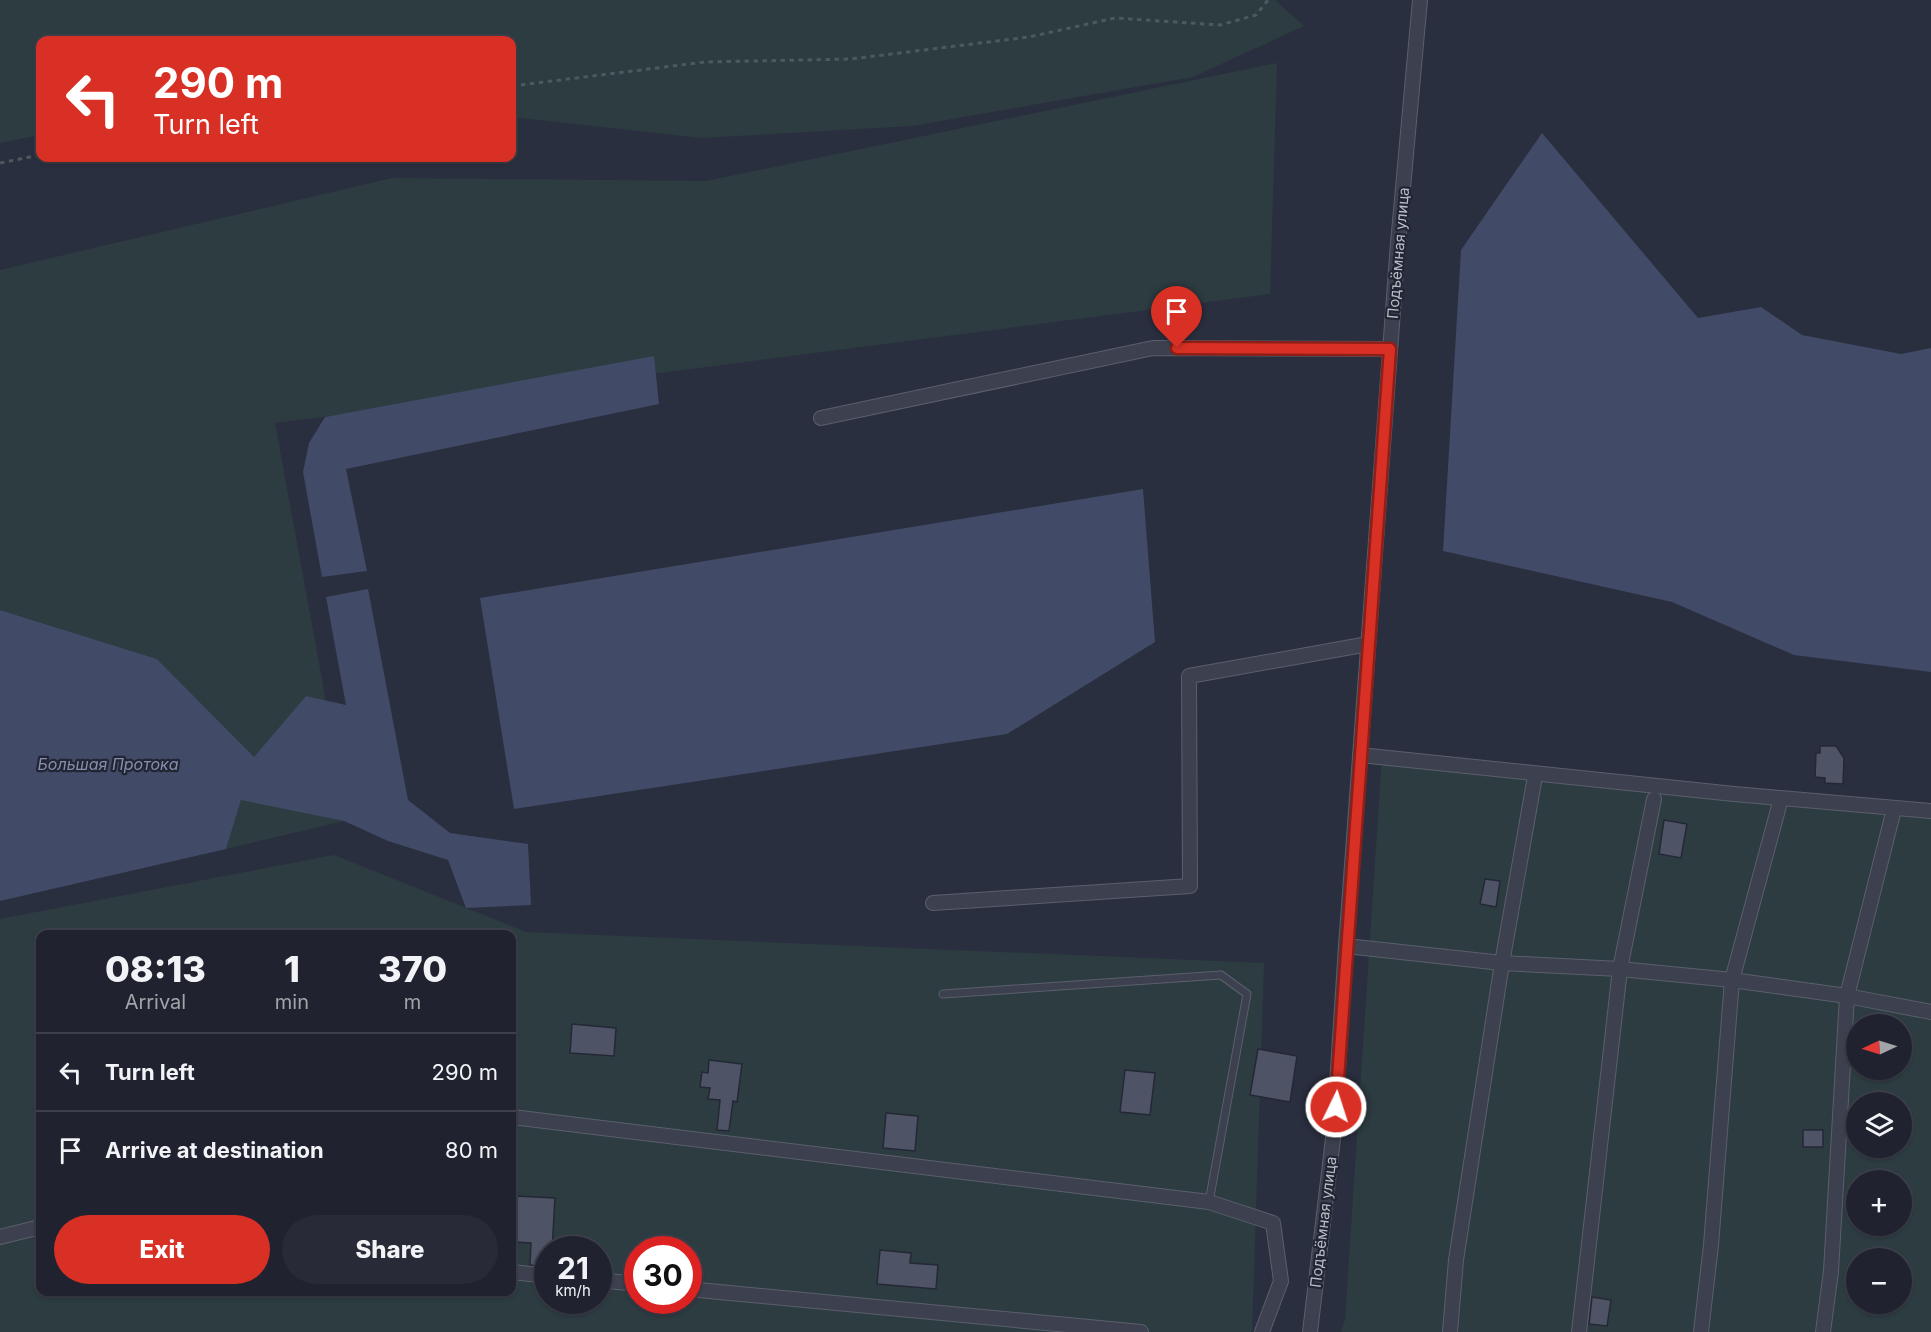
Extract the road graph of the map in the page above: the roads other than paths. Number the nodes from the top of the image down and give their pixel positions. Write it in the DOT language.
graph roads {
  1 [pos="1420,0"];
  2 [pos="1390,349"];
  3 [pos="821,418"];
  4 [pos="1368,644"];
  5 [pos="1360,756"];
  6 [pos="1534,782"];
  7 [pos="1654,799"];
  8 [pos="1779,806"];
  9 [pos="1931,811"];
  10 [pos="1893,813"];
  11 [pos="933,903"];
  12 [pos="1346,946"];
  13 [pos="1502,963"];
  14 [pos="1620,969"];
  15 [pos="1732,980"];
  16 [pos="943,994"];
  17 [pos="1847,996"];
  18 [pos="1931,1012"];
  19 [pos="516,1117"];
  20 [pos="1209,1202"];
  21 [pos="36,1228"];
  22 [pos="0,1238"];
  23 [pos="516,1272"];
  24 [pos="534,1274"];
  25 [pos="702,1290"];
  26 [pos="1141,1332"];
  27 [pos="1262,1332"];
  28 [pos="1310,1332"];
  29 [pos="1450,1332"];
  30 [pos="1579,1332"];
  31 [pos="1701,1332"];
  32 [pos="1823,1332"];
  1 -- 2 [label="street, Подъёмная улица"];
  2 -- 3 [label="street"];
  2 -- 4 [label="street, Подъёмная улица"];
  4 -- 5 [label="street, Подъёмная улица"];
  4 -- 11 [label="street"];
  5 -- 9 [label="street"];
  5 -- 12 [label="street, Подъёмная улица"];
  6 -- 13 [label="street"];
  7 -- 14 [label="street"];
  8 -- 15 [label="street"];
  10 -- 17 [label="street"];
  12 -- 13 [label="street"];
  12 -- 28 [label="street, Подъёмная улица"];
  13 -- 14 [label="street"];
  13 -- 29 [label="street"];
  14 -- 15 [label="street"];
  14 -- 30 [label="street"];
  15 -- 17 [label="street"];
  15 -- 31 [label="street"];
  16 -- 20 [label="lane"];
  17 -- 18 [label="street"];
  17 -- 32 [label="street"];
  19 -- 20 [label="street"];
  20 -- 27 [label="street"];
  21 -- 22 [label="street"];
  23 -- 24 [label="street"];
  25 -- 26 [label="street"];
}
